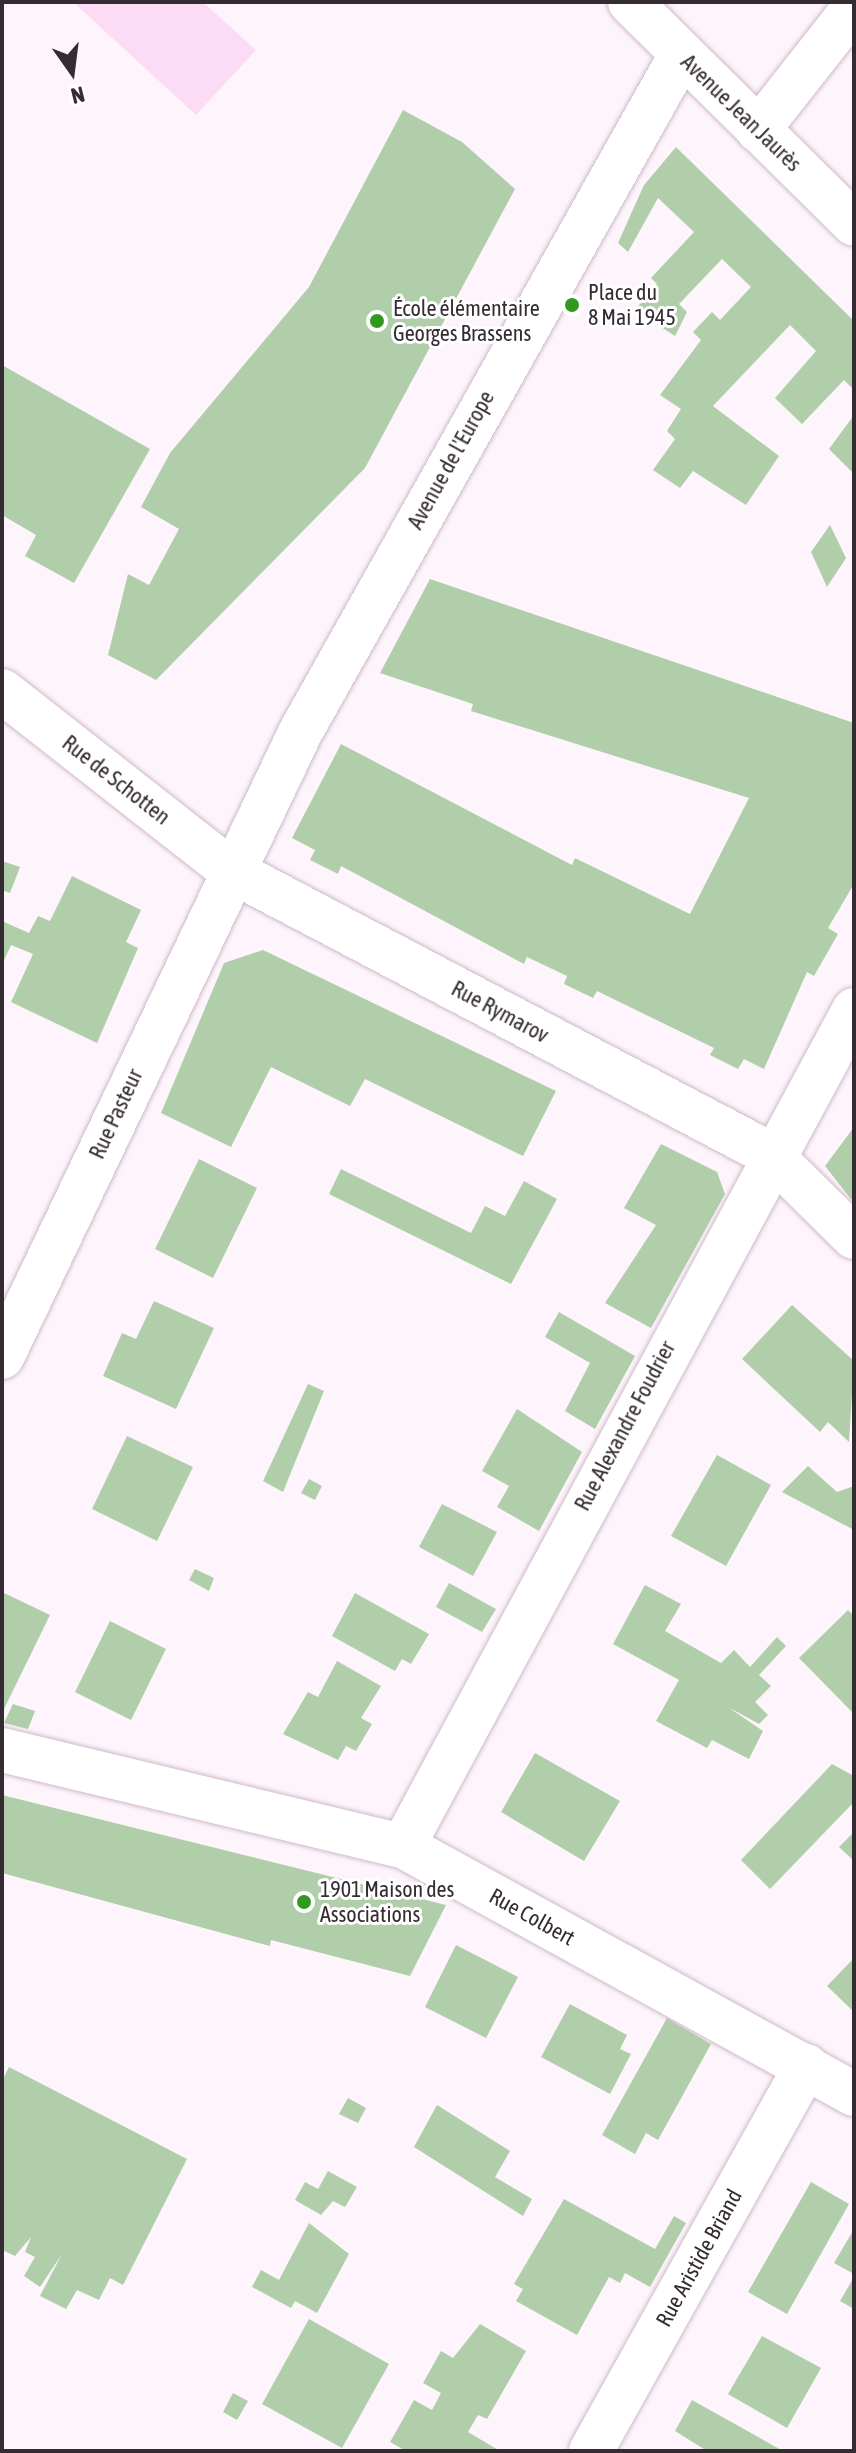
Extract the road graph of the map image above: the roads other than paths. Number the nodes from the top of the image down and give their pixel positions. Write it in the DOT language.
graph roads {
  1 [pos="630,2"];
  2 [pos="854,8"];
  3 [pos="681,55"];
  4 [pos="758,130"];
  5 [pos="854,224"];
  6 [pos="2,691"];
  7 [pos="230,870"];
  8 [pos="854,1010"];
  9 [pos="770,1154"];
  10 [pos="854,1237"];
  11 [pos="2,1357"];
  12 [pos="2,1750"];
  13 [pos="403,1846"];
  14 [pos="806,2066"];
  15 [pos="854,2094"];
  16 [pos="591,2451"];
  1 -- 3 [label="street, Avenue Jean Jaurès"];
  2 -- 4 [label="street"];
  3 -- 4 [label="street, Avenue Jean Jaurès"];
  3 -- 7 [label="street, Avenue de l'Europe"];
  4 -- 5 [label="street, Avenue Jean Jaurès"];
  6 -- 7 [label="street, Rue de Schotten"];
  7 -- 9 [label="street, Rue Rymarov"];
  7 -- 11 [label="street, Rue Pasteur"];
  8 -- 9 [label="street, Rue Alexandre Foudrier"];
  9 -- 10 [label="street, Rue Rymarov"];
  9 -- 13 [label="street, Rue Alexandre Foudrier"];
  12 -- 13 [label="street, Rue Colbert"];
  13 -- 14 [label="street, Rue Colbert"];
  14 -- 15 [label="street, Rue Colbert"];
  14 -- 16 [label="street, Rue Aristide Briand"];
}
